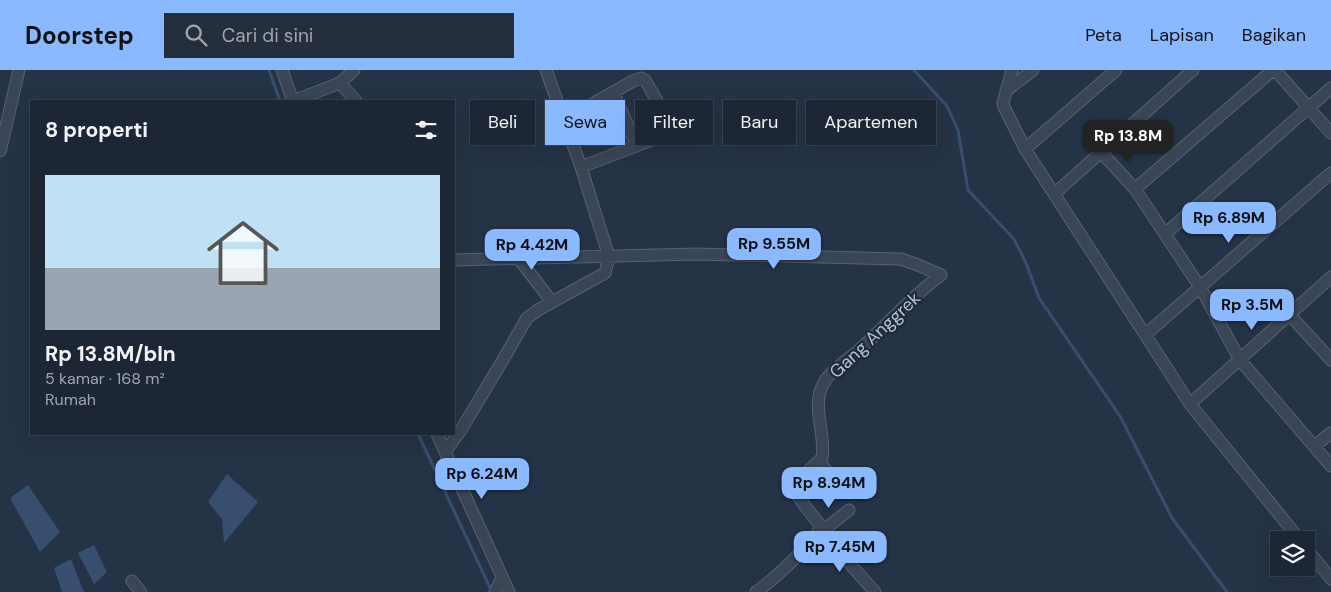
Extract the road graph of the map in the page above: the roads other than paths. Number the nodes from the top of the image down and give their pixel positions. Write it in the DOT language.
graph roads {
  1 [pos="19,70"];
  2 [pos="282,70"];
  3 [pos="354,70"];
  4 [pos="546,70"];
  5 [pos="1012,70"];
  6 [pos="1033,70"];
  7 [pos="1116,70"];
  8 [pos="1193,70"];
  9 [pos="1274,70"];
  10 [pos="340,83"];
  11 [pos="1331,88"];
  12 [pos="1007,90"];
  13 [pos="613,92"];
  14 [pos="293,100"];
  15 [pos="296,100"];
  16 [pos="355,100"];
  17 [pos="557,100"];
  18 [pos="599,100"];
  19 [pos="6,103"];
  20 [pos="1308,108"];
  21 [pos="1331,133"];
  22 [pos="1,143"];
  23 [pos="573,145"];
  24 [pos="637,146"];
  25 [pos="1025,149"];
  26 [pos="1101,152"];
  27 [pos="581,167"];
  28 [pos="1331,173"];
  29 [pos="1135,189"];
  30 [pos="1054,194"];
  31 [pos="1165,234"];
  32 [pos="609,256"];
  33 [pos="520,259"];
  34 [pos="455,260"];
  35 [pos="1331,277"];
  36 [pos="1200,287"];
  37 [pos="552,302"];
  38 [pos="1289,314"];
  39 [pos="1145,335"];
  40 [pos="1240,360"];
  41 [pos="1331,360"];
  42 [pos="1190,404"];
  43 [pos="1331,433"];
  44 [pos="437,435"];
  45 [pos="1314,446"];
  46 [pos="445,452"];
  47 [pos="821,460"];
  48 [pos="1331,466"];
  49 [pos="846,490"];
  50 [pos="849,510"];
  51 [pos="821,528"];
  52 [pos="1293,531"];
  53 [pos="813,540"];
  54 [pos="1315,559"];
  55 [pos="1331,579"];
  56 [pos="132,581"];
  57 [pos="498,586"];
  58 [pos="141,592"];
  59 [pos="509,592"];
  60 [pos="756,592"];
  61 [pos="875,592"];
  1 -- 19 [label="street"];
  2 -- 14 [label="street"];
  3 -- 10 [label="street"];
  4 -- 17 [label="street"];
  5 -- 12 [label="street"];
  6 -- 12 [label="street"];
  7 -- 25 [label="street"];
  8 -- 26 [label="street"];
  9 -- 20 [label="street"];
  9 -- 29 [label="street"];
  10 -- 15 [label="street"];
  10 -- 16 [label="street"];
  11 -- 20 [label="street"];
  12 -- 25 [label="street"];
  13 -- 18 [label="street"];
  13 -- 24 [label="street"];
  13 -- 24 [label="street"];
  19 -- 22 [label="street"];
  20 -- 21 [label="street"];
  20 -- 31 [label="street"];
  23 -- 27 [label="street"];
  24 -- 27 [label="street"];
  25 -- 30 [label="street"];
  26 -- 29 [label="street"];
  26 -- 30 [label="street"];
  27 -- 32 [label="street"];
  28 -- 36 [label="street"];
  29 -- 31 [label="street"];
  30 -- 39 [label="street"];
  31 -- 36 [label="street"];
  32 -- 33 [label="street"];
  32 -- 37 [label="street"];
  32 -- 47 [label="street, Gang Anggrek"];
  33 -- 34 [label="street"];
  33 -- 37 [label="street"];
  35 -- 38 [label="street"];
  36 -- 39 [label="street"];
  36 -- 40 [label="street"];
  37 -- 46 [label="street"];
  38 -- 40 [label="street"];
  38 -- 41 [label="street"];
  39 -- 42 [label="street"];
  40 -- 42 [label="street"];
  40 -- 45 [label="street"];
  42 -- 52 [label="street"];
  43 -- 45 [label="street"];
  44 -- 46 [label="street"];
  45 -- 48 [label="street"];
  46 -- 57 [label="street"];
  47 -- 49 [label="lane"];
  47 -- 51 [label="street"];
  50 -- 51 [label="street"];
  51 -- 53 [label="street"];
  53 -- 60 [label="street"];
  53 -- 61 [label="street"];
  54 -- 55 [label="street"];
  56 -- 58 [label="street"];
  57 -- 59 [label="street"];
}
